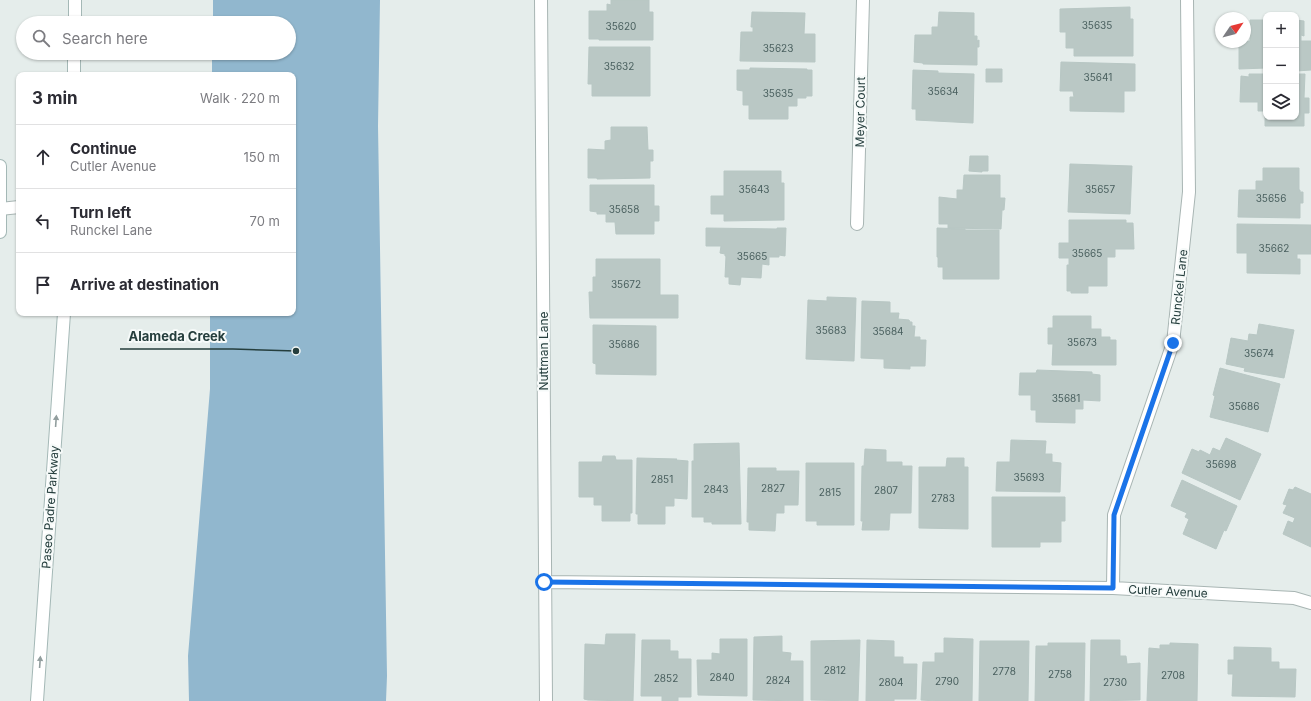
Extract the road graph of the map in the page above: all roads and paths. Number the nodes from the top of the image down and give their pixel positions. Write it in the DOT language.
graph roads {
  1 [pos="75,0"];
  2 [pos="541,0"];
  3 [pos="863,0"];
  4 [pos="1187,0"];
  5 [pos="75,16"];
  6 [pos="74,60"];
  7 [pos="74,72"];
  8 [pos="0,166"];
  9 [pos="16,206"];
  10 [pos="0,209"];
  11 [pos="857,224"];
  12 [pos="0,232"];
  13 [pos="64,316"];
  14 [pos="544,582"];
  15 [pos="1113,588"];
  16 [pos="1311,603"];
  17 [pos="37,701"];
  18 [pos="546,701"];
  1 -- 5 [label="street"];
  2 -- 14 [label="street, Nuttman Lane"];
  3 -- 11 [label="street, Meyer Court"];
  4 -- 15 [label="street, Runckel Lane"];
  6 -- 7 [label="street"];
  8 -- 10 [label="street"];
  9 -- 10 [label="street"];
  10 -- 12 [label="street"];
  17 -- 13 [label="street, Paseo Padre Parkway, one-way"];
  14 -- 15 [label="street, Cutler Avenue"];
  14 -- 18 [label="street, Nuttman Lane"];
  15 -- 16 [label="street, Cutler Avenue"];
}
